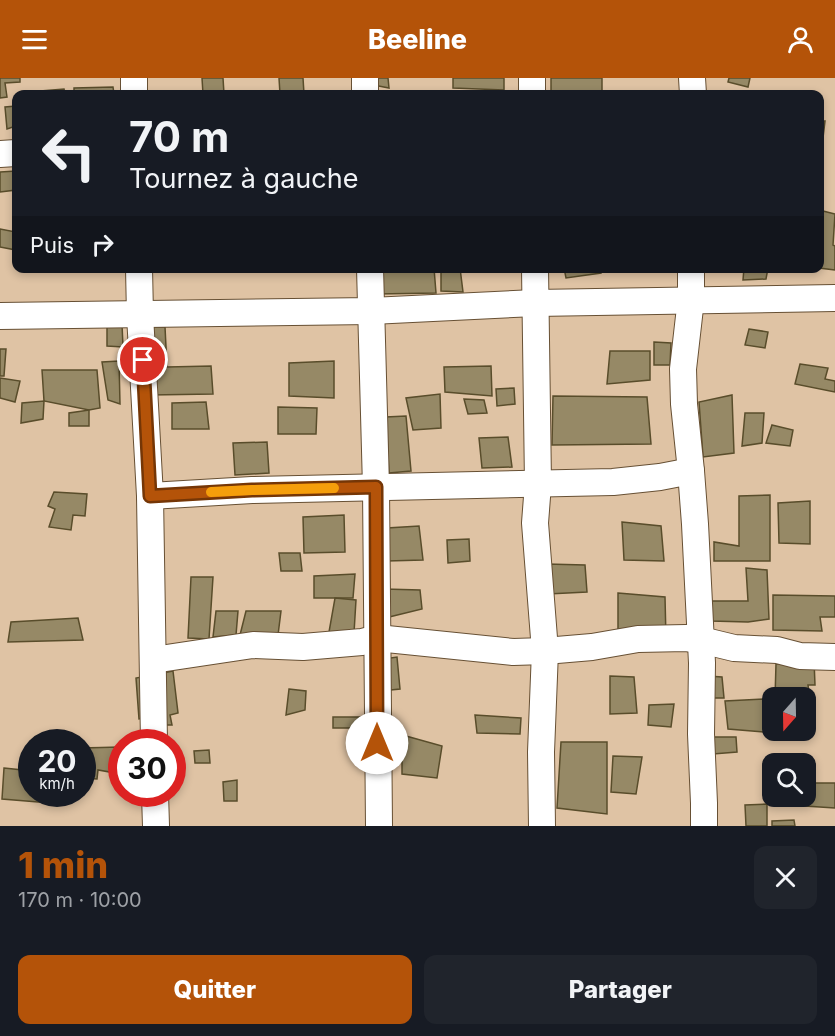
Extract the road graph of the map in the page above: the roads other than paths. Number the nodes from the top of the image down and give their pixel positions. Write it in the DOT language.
graph roads {
  1 [pos="139,273"];
  2 [pos="370,273"];
  3 [pos="535,273"];
  4 [pos="691,273"];
  5 [pos="835,298"];
  6 [pos="691,299"];
  7 [pos="535,303"];
  8 [pos="371,311"];
  9 [pos="140,315"];
  10 [pos="0,316"];
  11 [pos="691,471"];
  12 [pos="538,484"];
  13 [pos="376,487"];
  14 [pos="150,496"];
  15 [pos="377,638"];
  16 [pos="701,640"];
  17 [pos="545,651"];
  18 [pos="835,657"];
  19 [pos="153,660"];
  20 [pos="154,729"];
  21 [pos="155,807"];
  22 [pos="156,826"];
  23 [pos="379,826"];
  24 [pos="542,826"];
  25 [pos="704,826"];
  1 -- 9 [label="street"];
  2 -- 8 [label="street"];
  3 -- 7 [label="street"];
  4 -- 6 [label="street"];
  5 -- 6 [label="street"];
  6 -- 7 [label="street"];
  6 -- 11 [label="street"];
  7 -- 8 [label="street"];
  7 -- 12 [label="street"];
  8 -- 9 [label="street"];
  8 -- 13 [label="street"];
  9 -- 10 [label="street"];
  9 -- 14 [label="street"];
  11 -- 12 [label="street"];
  11 -- 16 [label="street"];
  12 -- 13 [label="street"];
  12 -- 17 [label="street"];
  13 -- 14 [label="street"];
  13 -- 15 [label="street"];
  14 -- 19 [label="street"];
  15 -- 17 [label="street"];
  15 -- 19 [label="street"];
  15 -- 23 [label="street"];
  16 -- 17 [label="street"];
  16 -- 18 [label="street"];
  16 -- 25 [label="street"];
  17 -- 24 [label="street"];
  19 -- 20 [label="street"];
  21 -- 22 [label="street"];
}
